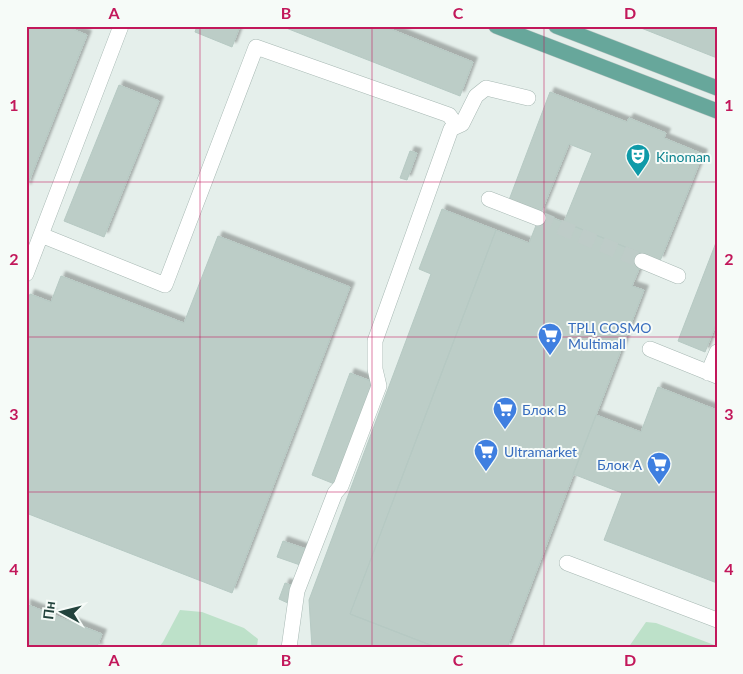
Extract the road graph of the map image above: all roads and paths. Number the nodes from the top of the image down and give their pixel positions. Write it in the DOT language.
graph roads {
  1 [pos="121,26"];
  2 [pos="496,26"];
  3 [pos="556,26"];
  4 [pos="717,88"];
  5 [pos="528,98"];
  6 [pos="717,112"];
  7 [pos="457,126"];
  8 [pos="490,198"];
  9 [pos="538,218"];
  10 [pos="41,235"];
  11 [pos="642,261"];
  12 [pos="26,274"];
  13 [pos="678,276"];
  14 [pos="650,349"];
  15 [pos="717,352"];
  16 [pos="713,374"];
  17 [pos="567,563"];
  18 [pos="717,620"];
  19 [pos="289,648"];
  1 -- 10 [label="lane"];
  2 -- 6 [label="main road"];
  3 -- 4 [label="main road"];
  5 -- 7 [label="lane"];
  7 -- 10 [label="lane"];
  7 -- 19 [label="lane"];
  8 -- 9 [label="lane"];
  10 -- 12 [label="lane"];
  11 -- 13 [label="lane"];
  14 -- 16 [label="lane"];
  15 -- 16 [label="lane"];
  17 -- 18 [label="lane"];
}
